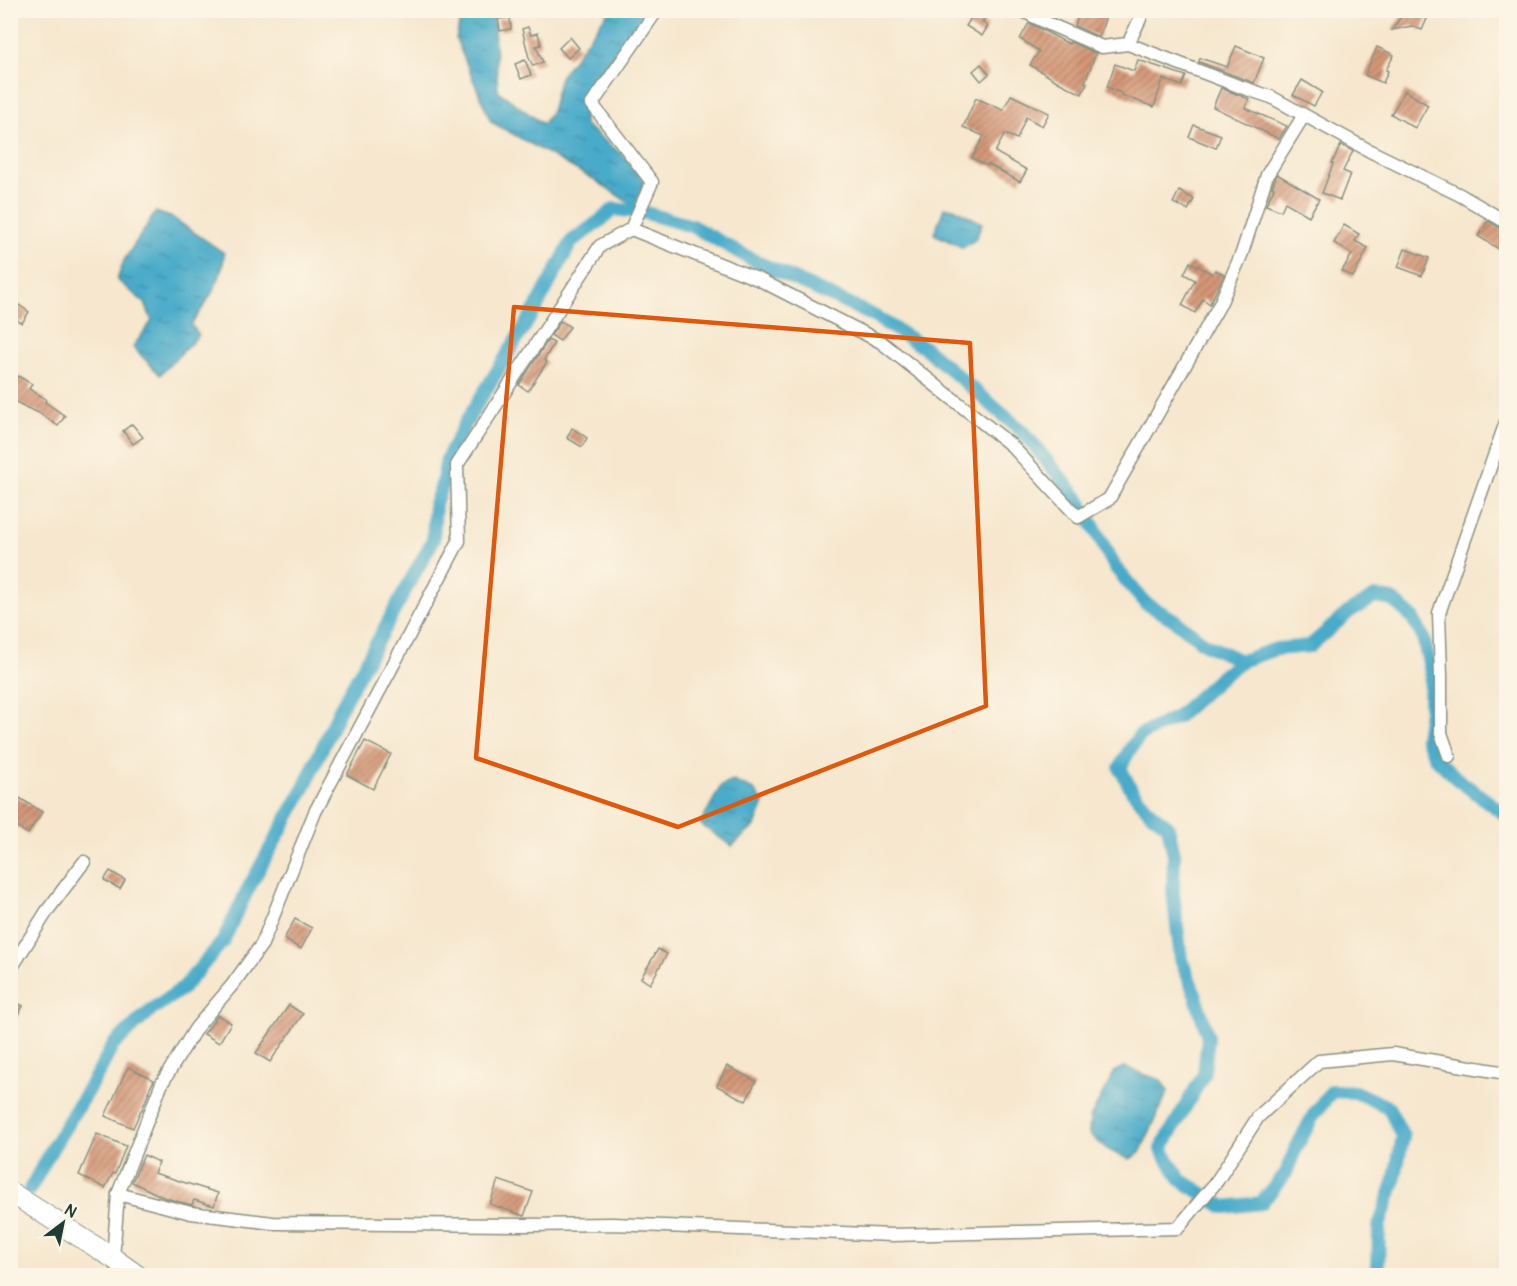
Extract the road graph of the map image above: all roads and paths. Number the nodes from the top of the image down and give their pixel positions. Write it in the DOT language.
graph roads {
  1 [pos="657,10"];
  2 [pos="1021,10"];
  3 [pos="1142,10"];
  4 [pos="1128,44"];
  5 [pos="1304,115"];
  6 [pos="1506,222"];
  7 [pos="631,230"];
  8 [pos="1506,422"];
  9 [pos="1449,756"];
  10 [pos="84,862"];
  11 [pos="10,970"];
  12 [pos="1506,1073"];
  13 [pos="118,1194"];
  14 [pos="13,1198"];
  15 [pos="113,1258"];
  16 [pos="138,1275"];
  1 -- 7 [label="street"];
  2 -- 4 [label="street"];
  3 -- 4 [label="street"];
  4 -- 5 [label="street"];
  5 -- 6 [label="street"];
  5 -- 7 [label="street"];
  7 -- 13 [label="street"];
  8 -- 9 [label="street"];
  10 -- 11 [label="street"];
  12 -- 13 [label="street"];
  13 -- 15 [label="street"];
  14 -- 15 [label="main road"];
  15 -- 16 [label="main road"];
}
